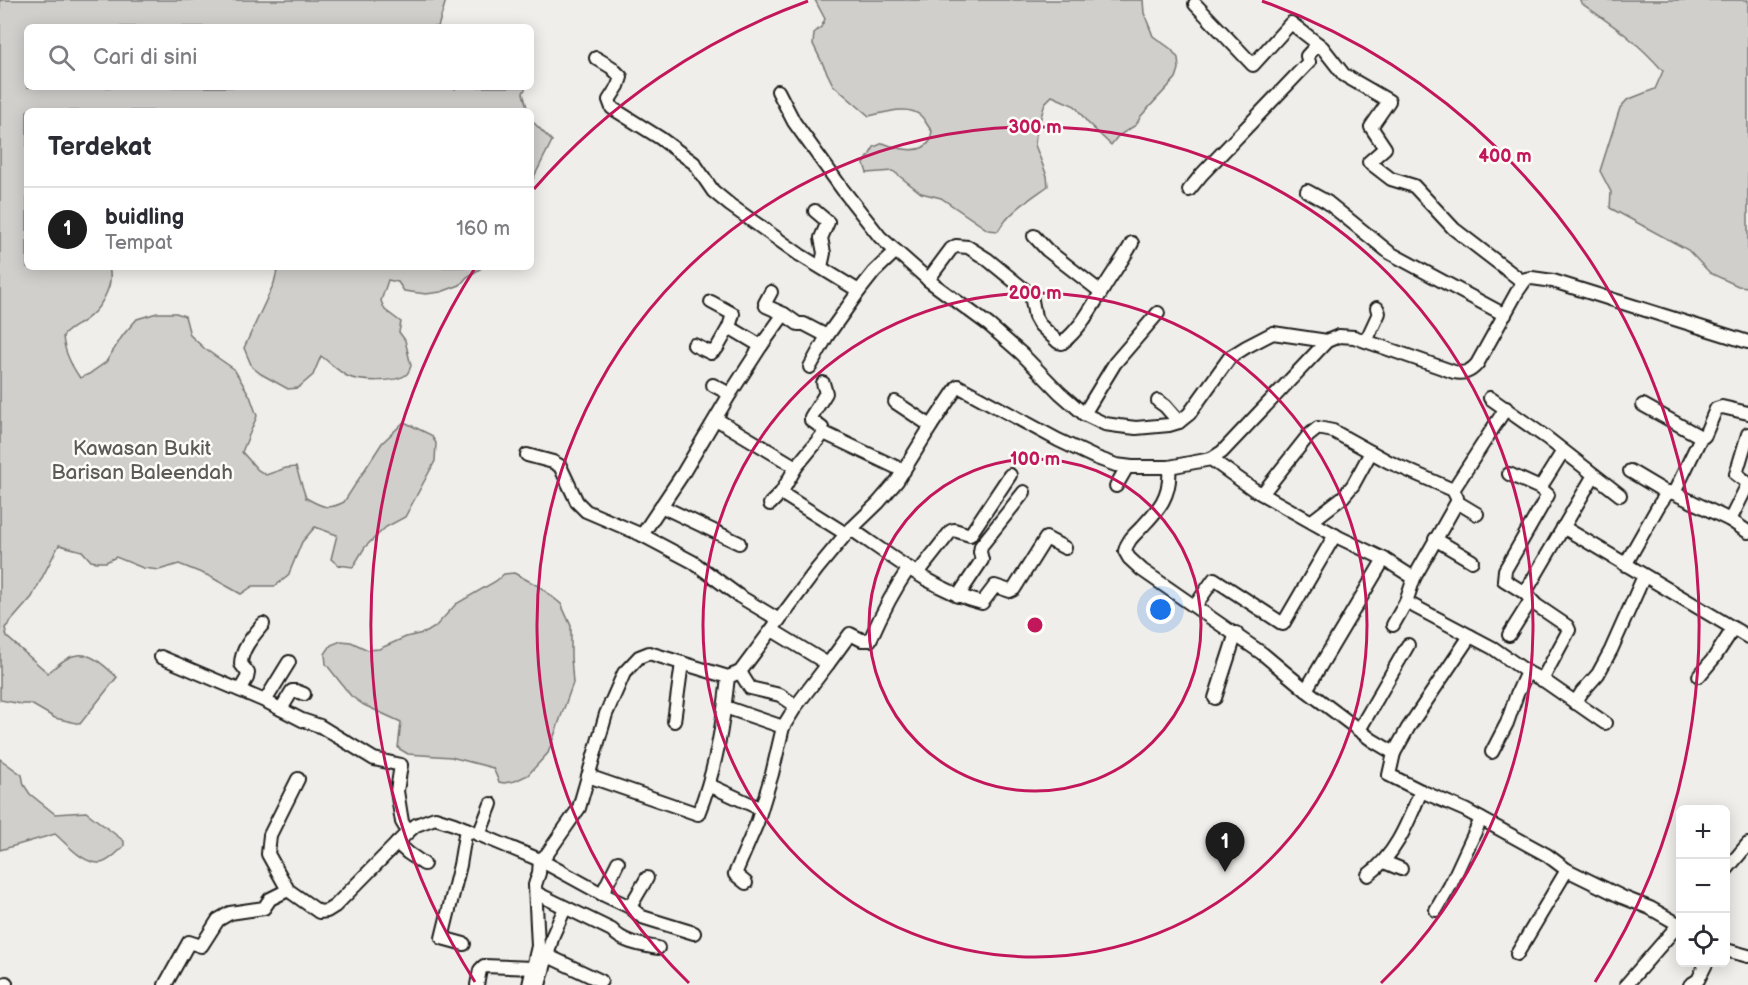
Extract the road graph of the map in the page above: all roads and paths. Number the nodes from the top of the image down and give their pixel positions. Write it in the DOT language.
graph roads {
  1 [pos="1195,4"];
  2 [pos="1318,44"];
  3 [pos="596,58"];
  4 [pos="778,92"];
  5 [pos="1190,190"];
  6 [pos="1307,191"];
  7 [pos="815,211"];
  8 [pos="1034,236"];
  9 [pos="1132,243"];
  10 [pos="896,251"];
  11 [pos="822,267"];
  12 [pos="928,280"];
  13 [pos="1523,282"];
  14 [pos="859,291"];
  15 [pos="771,292"];
  16 [pos="1101,292"];
  17 [pos="711,302"];
  18 [pos="1377,308"];
  19 [pos="1158,312"];
  20 [pos="784,314"];
  21 [pos="1505,315"];
  22 [pos="729,327"];
  23 [pos="827,336"];
  24 [pos="1366,341"];
  25 [pos="1327,342"];
  26 [pos="1748,342"];
  27 [pos="694,345"];
  28 [pos="762,346"];
  29 [pos="810,367"];
  30 [pos="823,383"];
  31 [pos="713,385"];
  32 [pos="730,394"];
  33 [pos="1490,398"];
  34 [pos="1158,400"];
  35 [pos="895,402"];
  36 [pos="1643,405"];
  37 [pos="1506,408"];
  38 [pos="1748,413"];
  39 [pos="1084,414"];
  40 [pos="716,419"];
  41 [pos="1179,422"];
  42 [pos="931,426"];
  43 [pos="824,433"];
  44 [pos="1748,434"];
  45 [pos="1701,437"];
  46 [pos="1563,451"];
  47 [pos="1371,452"];
  48 [pos="527,455"];
  49 [pos="1211,459"];
  50 [pos="796,467"];
  51 [pos="1127,467"];
  52 [pos="1169,467"];
  53 [pos="904,471"];
  54 [pos="1630,471"];
  55 [pos="1509,474"];
  56 [pos="1010,475"];
  57 [pos="1594,475"];
  58 [pos="1116,486"];
  59 [pos="1540,488"];
  60 [pos="1024,492"];
  61 [pos="1671,493"];
  62 [pos="781,494"];
  63 [pos="1262,494"];
  64 [pos="1620,495"];
  65 [pos="1455,496"];
  66 [pos="770,504"];
  67 [pos="661,506"];
  68 [pos="1476,514"];
  69 [pos="1312,520"];
  70 [pos="1730,520"];
  71 [pos="1563,528"];
  72 [pos="848,532"];
  73 [pos="1748,532"];
  74 [pos="642,535"];
  75 [pos="1335,535"];
  76 [pos="1436,539"];
  77 [pos="739,543"];
  78 [pos="1065,549"];
  79 [pos="1384,559"];
  80 [pos="1472,561"];
  81 [pos="1625,565"];
  82 [pos="913,571"];
  83 [pos="1644,576"];
  84 [pos="1414,578"];
  85 [pos="958,596"];
  86 [pos="1528,597"];
  87 [pos="1406,602"];
  88 [pos="1195,606"];
  89 [pos="263,624"];
  90 [pos="776,625"];
  91 [pos="1393,625"];
  92 [pos="1733,629"];
  93 [pos="1236,633"];
  94 [pos="1509,635"];
  95 [pos="1470,636"];
  96 [pos="1748,637"];
  97 [pos="1408,645"];
  98 [pos="161,657"];
  99 [pos="289,662"];
  100 [pos="682,663"];
  101 [pos="828,664"];
  102 [pos="1527,672"];
  103 [pos="734,674"];
  104 [pos="1699,676"];
  105 [pos="1542,680"];
  106 [pos="240,690"];
  107 [pos="1306,690"];
  108 [pos="304,694"];
  109 [pos="1215,698"];
  110 [pos="265,701"];
  111 [pos="1575,703"];
  112 [pos="796,706"];
  113 [pos="725,707"];
  114 [pos="281,709"];
  115 [pos="674,720"];
  116 [pos="1605,723"];
  117 [pos="783,726"];
  118 [pos="1359,730"];
  119 [pos="1492,752"];
  120 [pos="1394,753"];
  121 [pos="588,776"];
  122 [pos="298,779"];
  123 [pos="709,784"];
  124 [pos="1421,791"];
  125 [pos="491,804"];
  126 [pos="761,809"];
  127 [pos="1482,819"];
  128 [pos="466,829"];
  129 [pos="408,832"];
  130 [pos="479,835"];
  131 [pos="397,843"];
  132 [pos="1748,844"];
  133 [pos="540,861"];
  134 [pos="618,862"];
  135 [pos="1384,862"];
  136 [pos="424,864"];
  137 [pos="1730,864"];
  138 [pos="1401,869"];
  139 [pos="1567,870"];
  140 [pos="1368,875"];
  141 [pos="647,878"];
  142 [pos="746,883"];
  143 [pos="288,890"];
  144 [pos="536,893"];
  145 [pos="602,894"];
  146 [pos="630,907"];
  147 [pos="566,908"];
  148 [pos="1436,910"];
  149 [pos="1676,922"];
  150 [pos="1676,929"];
  151 [pos="694,933"];
  152 [pos="464,944"];
  153 [pos="658,948"];
  154 [pos="1730,951"];
  155 [pos="1516,954"];
  156 [pos="548,956"];
  157 [pos="1748,956"];
  158 [pos="1705,967"];
  159 [pos="533,968"];
  160 [pos="601,981"];
  161 [pos="165,985"];
  162 [pos="477,985"];
  163 [pos="529,985"];
  164 [pos="539,985"];
  165 [pos="1626,985"];
  166 [pos="1690,985"];
  1 -- 2 [label="street"];
  2 -- 5 [label="street"];
  2 -- 13 [label="street"];
  3 -- 11 [label="street"];
  4 -- 10 [label="street"];
  6 -- 21 [label="street"];
  7 -- 11 [label="street"];
  8 -- 16 [label="street"];
  9 -- 16 [label="street"];
  10 -- 12 [label="street"];
  10 -- 14 [label="street"];
  11 -- 14 [label="street"];
  12 -- 16 [label="street"];
  12 -- 39 [label="street"];
  13 -- 21 [label="street"];
  13 -- 26 [label="street"];
  14 -- 23 [label="street"];
  15 -- 20 [label="street"];
  17 -- 22 [label="street"];
  18 -- 24 [label="street"];
  19 -- 39 [label="street"];
  20 -- 23 [label="street"];
  20 -- 28 [label="street"];
  21 -- 24 [label="street"];
  22 -- 27 [label="street"];
  22 -- 28 [label="street"];
  23 -- 29 [label="street"];
  24 -- 25 [label="street"];
  25 -- 41 [label="street"];
  25 -- 49 [label="street"];
  28 -- 32 [label="street"];
  30 -- 43 [label="street"];
  31 -- 32 [label="street"];
  32 -- 40 [label="street"];
  33 -- 37 [label="street"];
  34 -- 41 [label="street"];
  35 -- 42 [label="street"];
  36 -- 45 [label="street"];
  37 -- 46 [label="street"];
  37 -- 65 [label="street"];
  38 -- 45 [label="street"];
  39 -- 41 [label="street"];
  40 -- 50 [label="street"];
  40 -- 67 [label="street"];
  42 -- 51 [label="street"];
  42 -- 53 [label="street"];
  43 -- 50 [label="street"];
  43 -- 53 [label="street"];
  44 -- 70 [label="street"];
  45 -- 61 [label="street"];
  46 -- 57 [label="street"];
  46 -- 59 [label="street"];
  47 -- 63 [label="street"];
  47 -- 65 [label="street"];
  47 -- 69 [label="street"];
  48 -- 74 [label="street"];
  49 -- 52 [label="street"];
  49 -- 63 [label="street"];
  50 -- 62 [label="street"];
  51 -- 52 [label="street"];
  51 -- 58 [label="street"];
  52 -- 88 [label="street"];
  53 -- 72 [label="street"];
  54 -- 61 [label="street"];
  55 -- 59 [label="street"];
  56 -- 82 [label="street"];
  57 -- 64 [label="street"];
  57 -- 71 [label="street"];
  59 -- 86 [label="street"];
  60 -- 85 [label="street"];
  61 -- 70 [label="street"];
  61 -- 81 [label="street"];
  62 -- 66 [label="street"];
  62 -- 72 [label="street"];
  63 -- 69 [label="street"];
  65 -- 68 [label="street"];
  65 -- 76 [label="street"];
  67 -- 74 [label="street"];
  67 -- 77 [label="street"];
  69 -- 75 [label="street"];
  70 -- 73 [label="street"];
  71 -- 81 [label="street"];
  71 -- 86 [label="street"];
  72 -- 82 [label="street"];
  72 -- 90 [label="street"];
  74 -- 90 [label="street"];
  75 -- 79 [label="street"];
  75 -- 88 [label="street"];
  76 -- 80 [label="street"];
  76 -- 84 [label="street"];
  78 -- 85 [label="street"];
  79 -- 84 [label="street"];
  79 -- 107 [label="street"];
  81 -- 83 [label="street"];
  82 -- 85 [label="street"];
  82 -- 101 [label="street"];
  83 -- 92 [label="street"];
  83 -- 111 [label="street"];
  84 -- 87 [label="street"];
  86 -- 94 [label="street"];
  86 -- 105 [label="street"];
  87 -- 91 [label="street"];
  87 -- 95 [label="street"];
  88 -- 93 [label="street"];
  89 -- 106 [label="street"];
  90 -- 101 [label="street"];
  90 -- 103 [label="street"];
  92 -- 96 [label="street"];
  92 -- 104 [label="street"];
  93 -- 107 [label="street"];
  93 -- 109 [label="street"];
  95 -- 102 [label="street"];
  95 -- 120 [label="street"];
  97 -- 118 [label="street"];
  98 -- 106 [label="street"];
  99 -- 110 [label="street"];
  100 -- 103 [label="street"];
  100 -- 115 [label="street"];
  100 -- 121 [label="street"];
  101 -- 112 [label="street"];
  102 -- 105 [label="street"];
  102 -- 119 [label="street"];
  103 -- 112 [label="street"];
  103 -- 113 [label="street"];
  105 -- 111 [label="street"];
  106 -- 110 [label="street"];
  107 -- 118 [label="street"];
  108 -- 114 [label="street"];
  110 -- 114 [label="street"];
  111 -- 116 [label="street"];
  112 -- 117 [label="street"];
  113 -- 117 [label="street"];
  113 -- 123 [label="street"];
  114 -- 129 [label="street"];
  117 -- 126 [label="street"];
  118 -- 120 [label="street"];
  120 -- 124 [label="street"];
  121 -- 123 [label="street"];
  121 -- 133 [label="street"];
  122 -- 143 [label="street"];
  123 -- 126 [label="street"];
  124 -- 127 [label="street"];
  124 -- 135 [label="street"];
  125 -- 130 [label="street"];
  126 -- 142 [label="street"];
  127 -- 139 [label="street"];
  127 -- 148 [label="street"];
  128 -- 129 [label="street"];
  128 -- 130 [label="street"];
  128 -- 152 [label="street"];
  129 -- 131 [label="street"];
  130 -- 133 [label="street"];
  131 -- 136 [label="street"];
  131 -- 143 [label="street"];
  132 -- 137 [label="street"];
  133 -- 144 [label="street"];
  133 -- 145 [label="street"];
  134 -- 145 [label="street"];
  135 -- 138 [label="street"];
  135 -- 140 [label="street"];
  139 -- 149 [label="street"];
  139 -- 155 [label="street"];
  141 -- 146 [label="street"];
  143 -- 161 [label="street"];
  144 -- 147 [label="street"];
  144 -- 159 [label="street"];
  145 -- 146 [label="street"];
  146 -- 151 [label="street"];
  147 -- 153 [label="street"];
  147 -- 156 [label="street"];
  150 -- 165 [label="street"];
  154 -- 157 [label="street"];
  156 -- 160 [label="street"];
  156 -- 164 [label="street"];
  158 -- 166 [label="street"];
  159 -- 162 [label="street"];
  159 -- 163 [label="street"];
}
